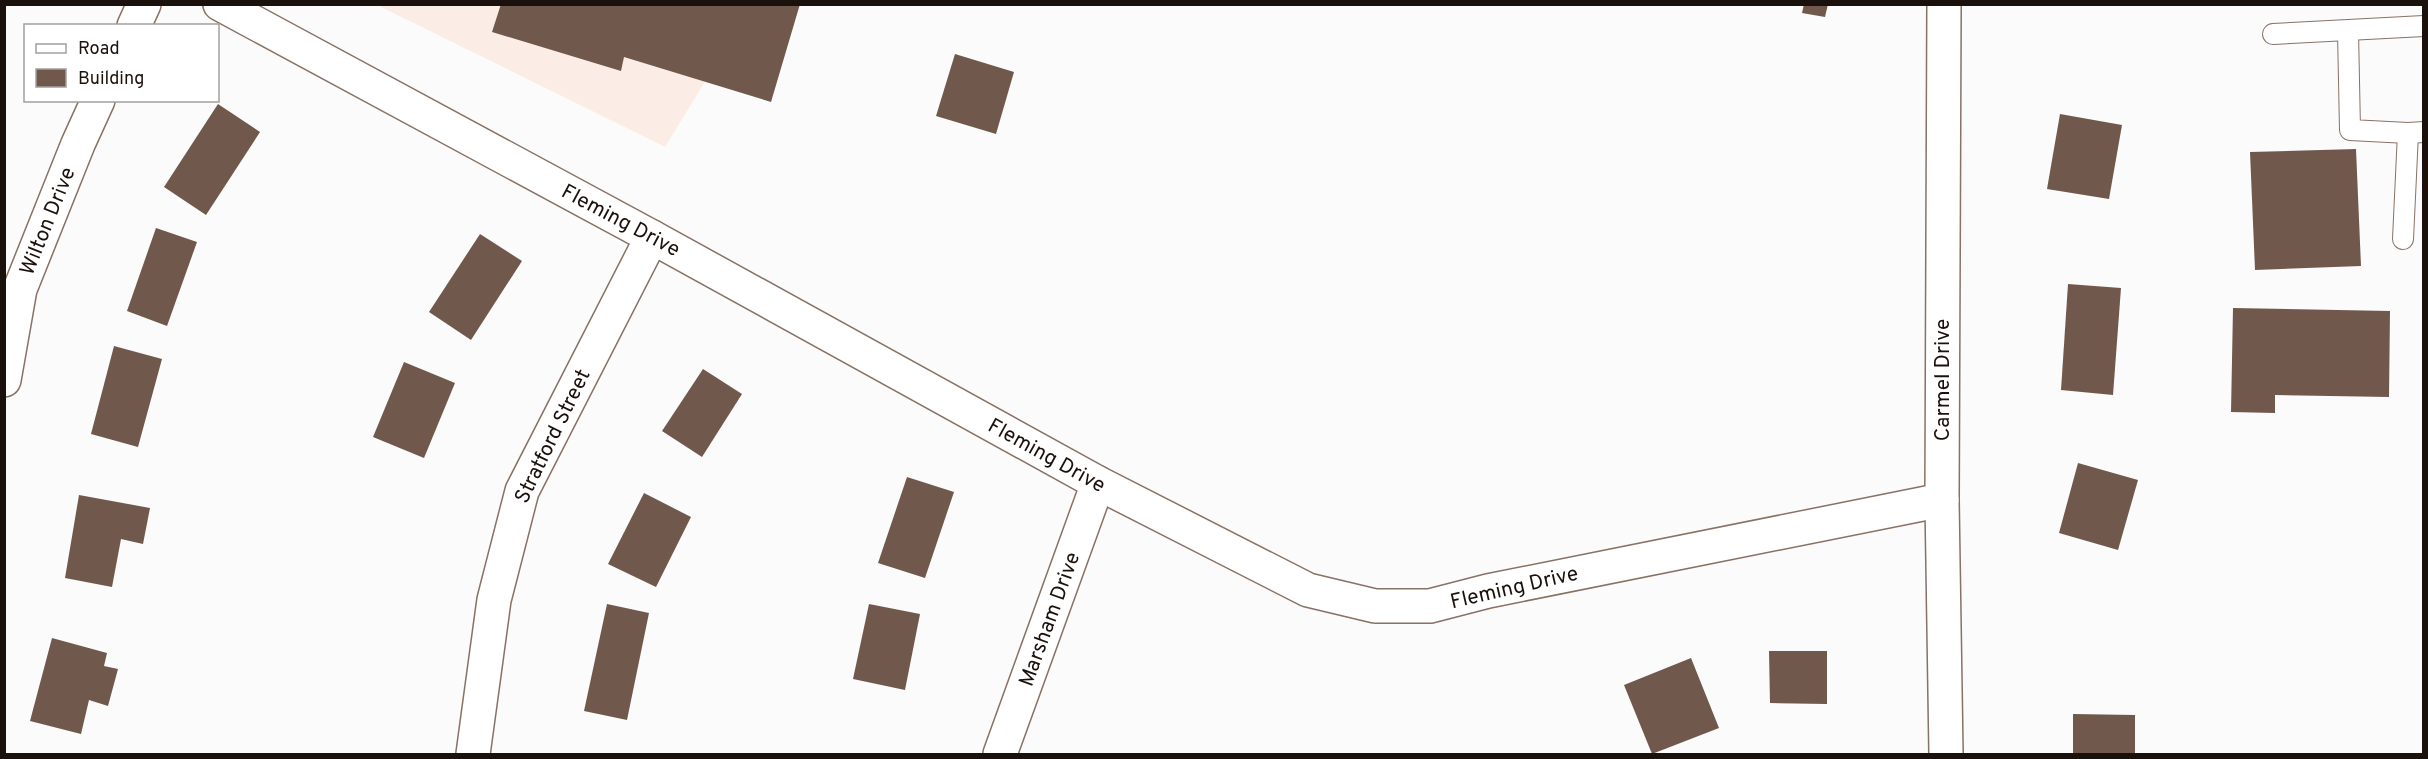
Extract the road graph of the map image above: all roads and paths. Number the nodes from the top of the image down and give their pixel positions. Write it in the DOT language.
graph roads {
  1 [pos="144,4"];
  2 [pos="220,4"];
  3 [pos="1944,4"];
  4 [pos="135,24"];
  5 [pos="2424,26"];
  6 [pos="2348,31"];
  7 [pos="2273,34"];
  8 [pos="97,102"];
  9 [pos="2416,133"];
  10 [pos="652,237"];
  11 [pos="2403,239"];
  12 [pos="4,380"];
  13 [pos="1098,483"];
  14 [pos="1942,500"];
  15 [pos="473,754"];
  16 [pos="1000,754"];
  17 [pos="1946,754"];
  1 -- 4 [label="street"];
  2 -- 10 [label="street, Fleming Drive"];
  3 -- 14 [label="street, Carmel Drive"];
  5 -- 6 [label="lane"];
  6 -- 7 [label="lane"];
  6 -- 9 [label="lane"];
  8 -- 12 [label="street, Wilton Drive"];
  9 -- 11 [label="lane"];
  10 -- 13 [label="street, Fleming Drive"];
  10 -- 15 [label="street, Stratford Street"];
  13 -- 14 [label="street, Fleming Drive"];
  13 -- 16 [label="street, Marsham Drive"];
  14 -- 17 [label="street, Carmel Drive"];
}
